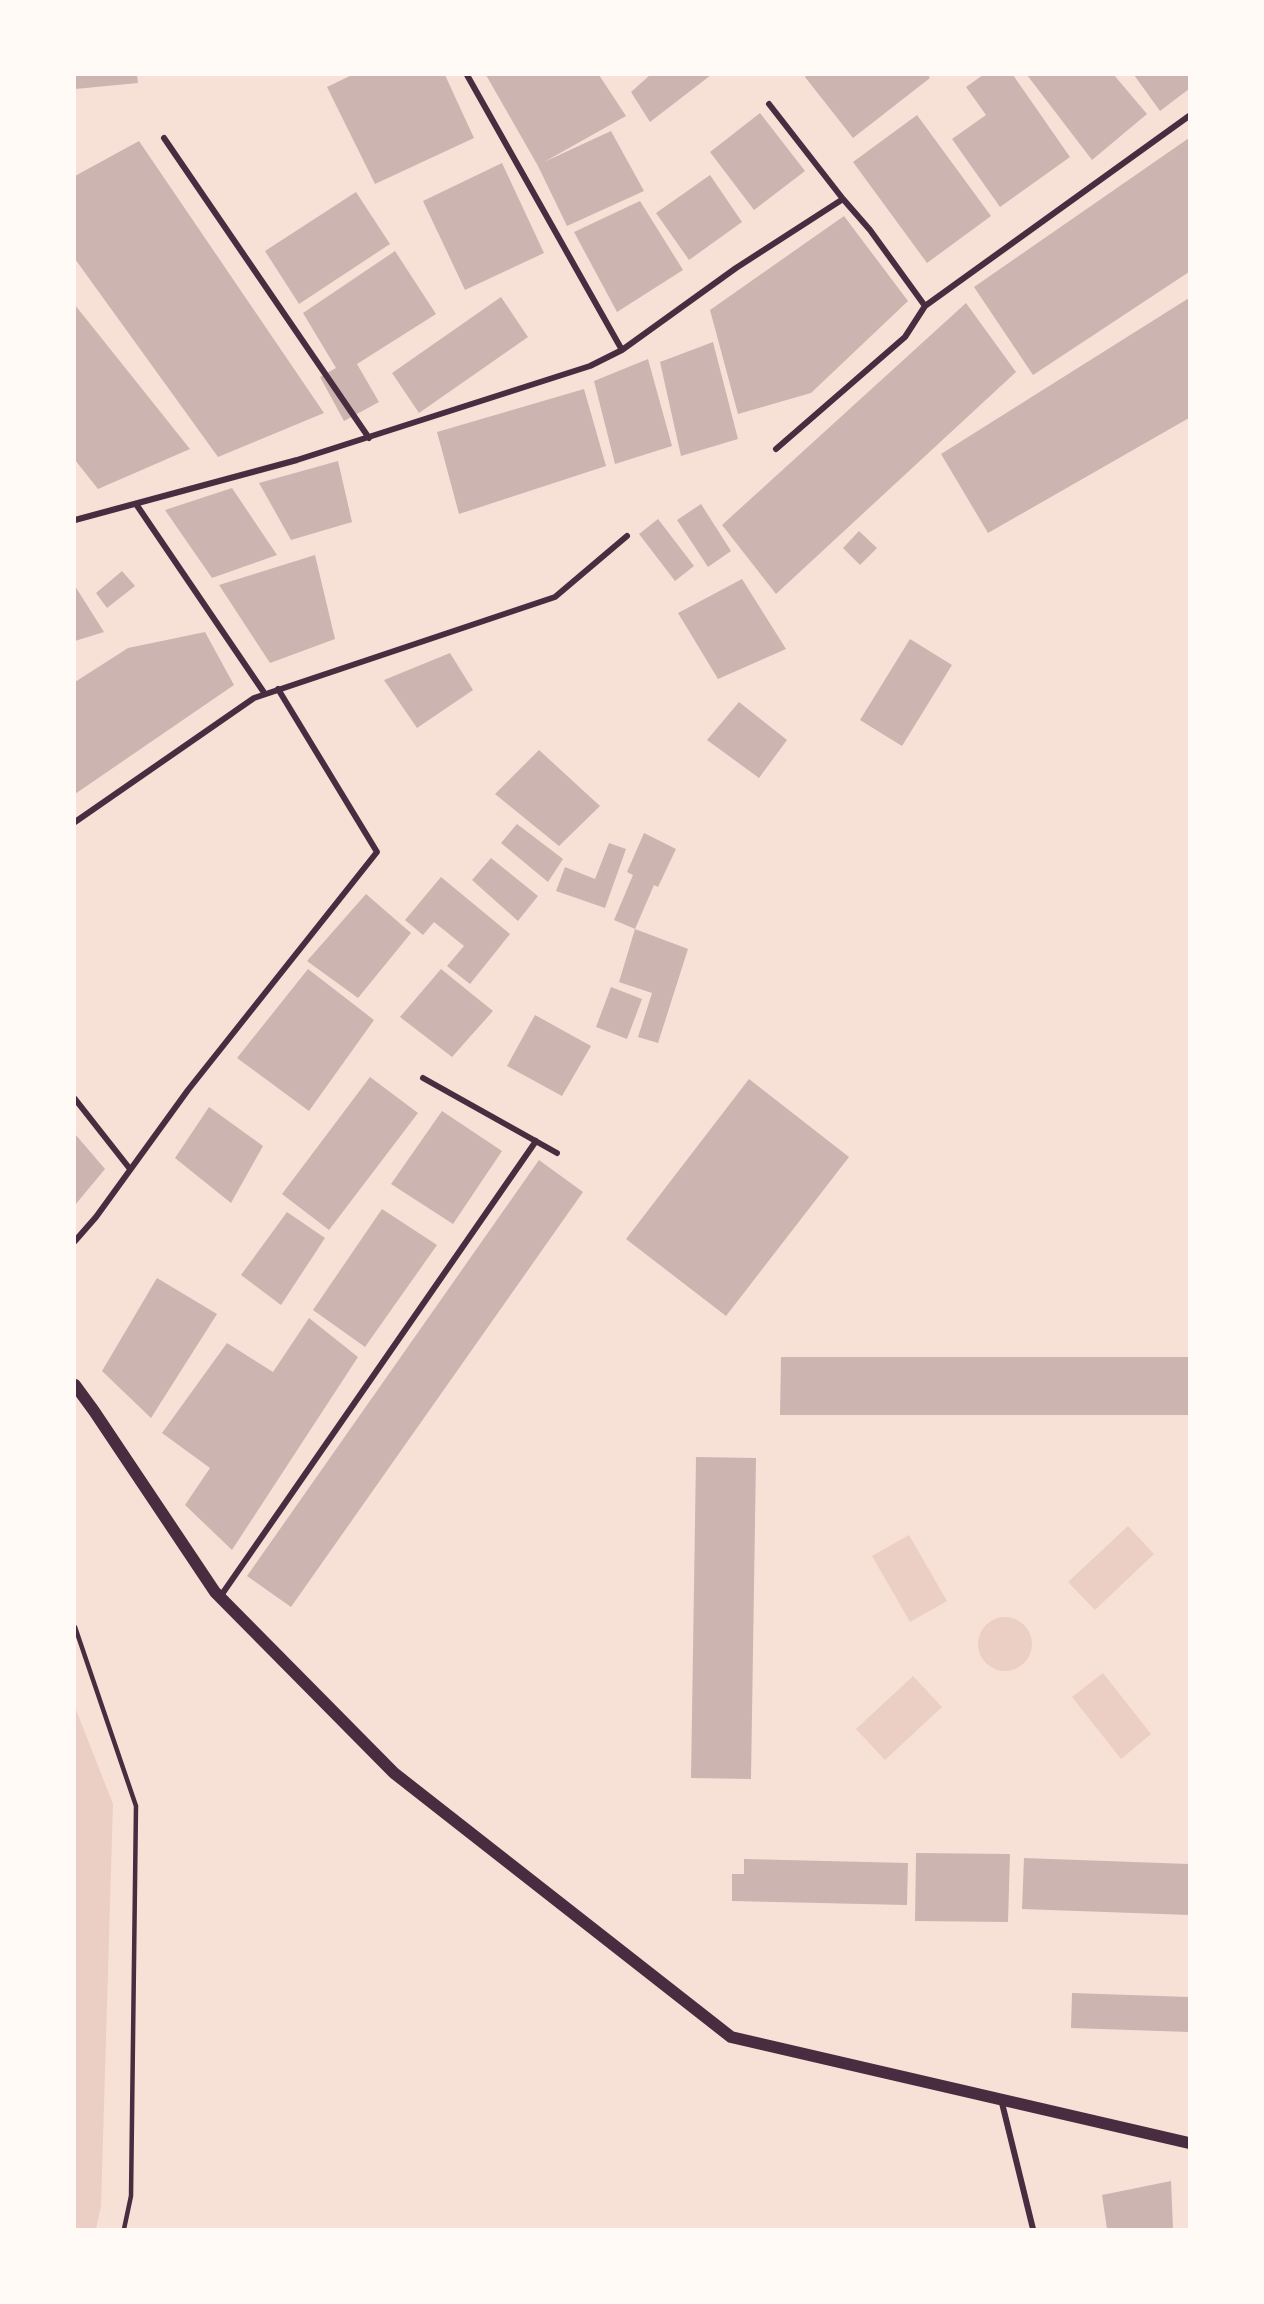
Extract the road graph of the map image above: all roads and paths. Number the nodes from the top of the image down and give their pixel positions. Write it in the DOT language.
graph roads {
  1 [pos="467,75"];
  2 [pos="770,104"];
  3 [pos="1189,116"];
  4 [pos="164,138"];
  5 [pos="843,199"];
  6 [pos="925,306"];
  7 [pos="622,350"];
  8 [pos="369,438"];
  9 [pos="776,449"];
  10 [pos="136,504"];
  11 [pos="75,520"];
  12 [pos="627,536"];
  13 [pos="279,689"];
  14 [pos="265,694"];
  15 [pos="75,822"];
  16 [pos="423,1078"];
  17 [pos="75,1099"];
  18 [pos="536,1141"];
  19 [pos="557,1153"];
  20 [pos="130,1169"];
  21 [pos="75,1241"];
  22 [pos="75,1385"];
  23 [pos="220,1597"];
  24 [pos="75,1627"];
  25 [pos="1001,2099"];
  26 [pos="1189,2143"];
  27 [pos="124,2229"];
  28 [pos="1033,2229"];
  1 -- 7 [label="street"];
  2 -- 5 [label="street"];
  3 -- 6 [label="street"];
  4 -- 8 [label="street"];
  5 -- 6 [label="street"];
  5 -- 7 [label="street"];
  6 -- 9 [label="street"];
  7 -- 8 [label="street"];
  8 -- 10 [label="street"];
  10 -- 11 [label="street"];
  10 -- 14 [label="street"];
  12 -- 13 [label="street"];
  13 -- 14 [label="street"];
  13 -- 20 [label="street"];
  14 -- 15 [label="street"];
  16 -- 18 [label="street"];
  17 -- 20 [label="street"];
  18 -- 19 [label="street"];
  18 -- 23 [label="street"];
  20 -- 21 [label="street"];
  22 -- 23 [label="main road"];
  23 -- 25 [label="main road"];
  24 -- 27 [label="lane"];
  25 -- 26 [label="main road"];
  25 -- 28 [label="street"];
}
